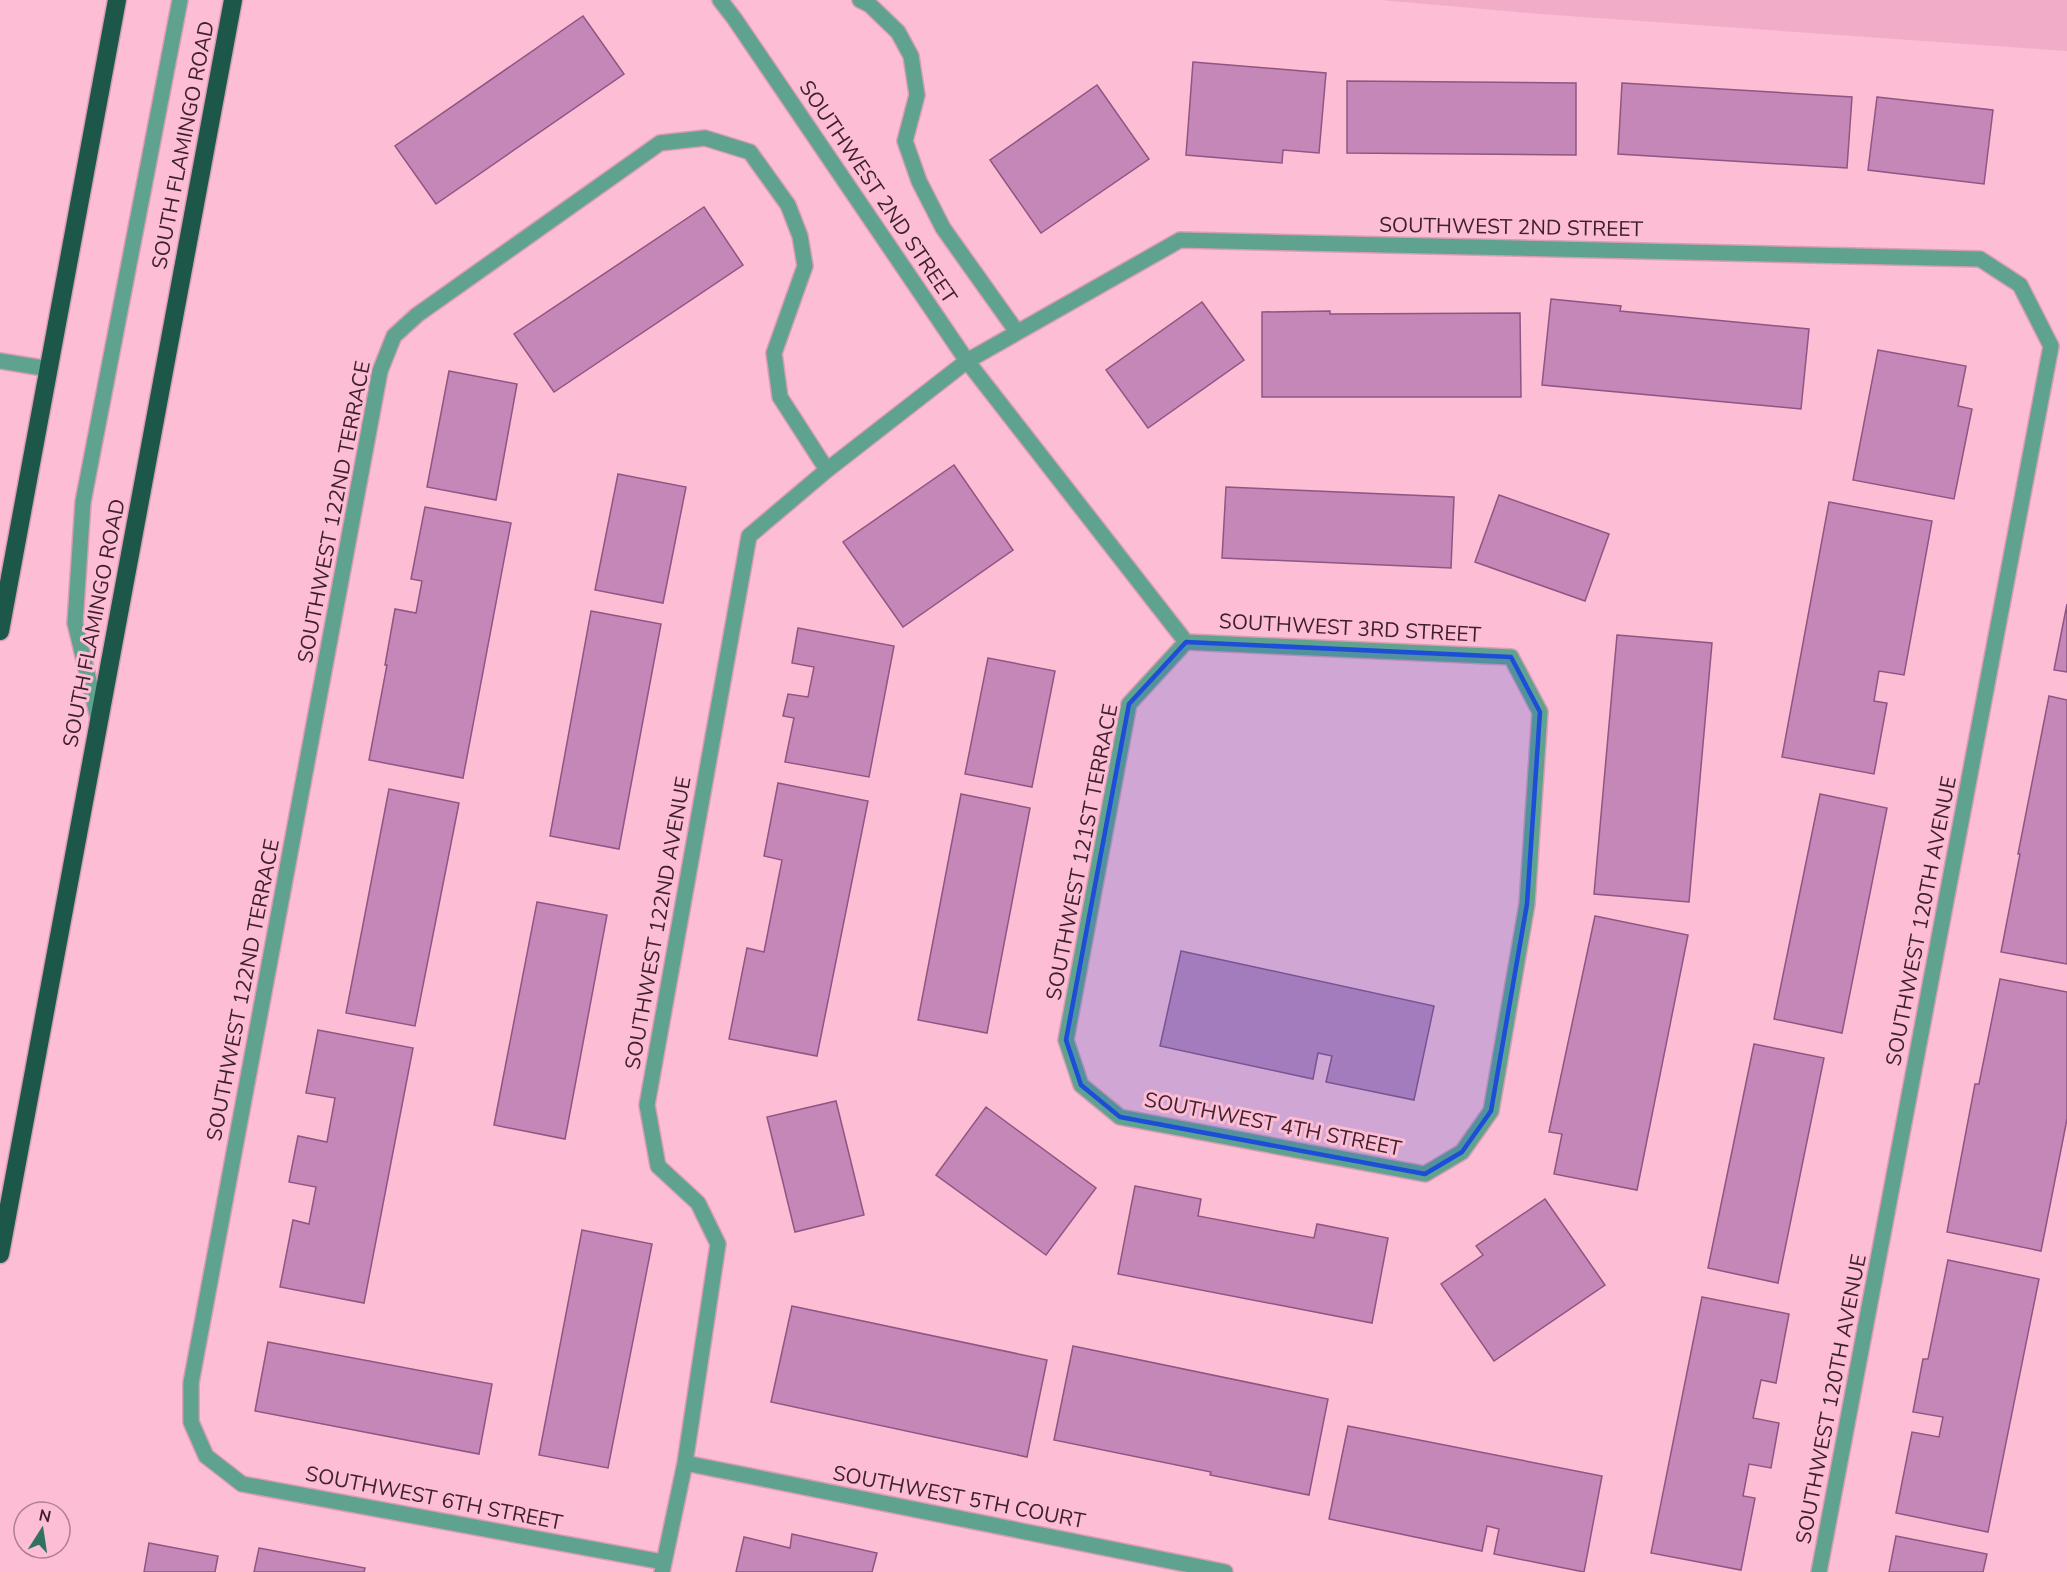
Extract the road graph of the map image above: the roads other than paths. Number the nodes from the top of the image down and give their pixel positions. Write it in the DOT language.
graph roads {
  1 [pos="117,0"];
  2 [pos="180,0"];
  3 [pos="233,0"];
  4 [pos="720,0"];
  5 [pos="860,0"];
  6 [pos="2020,285"];
  7 [pos="1017,332"];
  8 [pos="967,360"];
  9 [pos="0,361"];
  10 [pos="48,369"];
  11 [pos="827,470"];
  12 [pos="0,631"];
  13 [pos="1186,642"];
  14 [pos="99,721"];
  15 [pos="1081,1085"];
  16 [pos="1462,1152"];
  17 [pos="0,1254"];
  18 [pos="206,1456"];
  19 [pos="685,1463"];
  20 [pos="663,1567"];
  21 [pos="1225,1572"];
  22 [pos="1820,1572"];
  1 -- 10 [label="highway"];
  2 -- 14 [label="street"];
  3 -- 14 [label="highway, SOUTH FLAMINGO ROAD"];
  4 -- 8 [label="street, SOUTHWEST 2ND STREET"];
  5 -- 7 [label="street, SOUTHWEST 2ND STREET"];
  6 -- 7 [label="street, SOUTHWEST 2ND STREET"];
  6 -- 22 [label="street, SOUTHWEST 120TH AVENUE"];
  7 -- 8 [label="street, SOUTHWEST 2ND STREET"];
  8 -- 11 [label="street, SOUTHWEST 122ND AVENUE"];
  8 -- 13 [label="street"];
  9 -- 10 [label="street"];
  10 -- 12 [label="highway"];
  11 -- 18 [label="street, SOUTHWEST 122ND TERRACE"];
  11 -- 19 [label="street, SOUTHWEST 122ND AVENUE"];
  13 -- 15 [label="street, SOUTHWEST 121ST TERRACE"];
  13 -- 16 [label="street, SOUTHWEST 3RD STREET"];
  14 -- 17 [label="highway, SOUTH FLAMINGO ROAD"];
  15 -- 16 [label="street, SOUTHWEST 4TH STREET"];
  18 -- 20 [label="street, SOUTHWEST 6TH STREET"];
  19 -- 20 [label="street, SOUTHWEST 122ND AVENUE"];
  19 -- 21 [label="street, SOUTHWEST 5TH COURT"];
}
